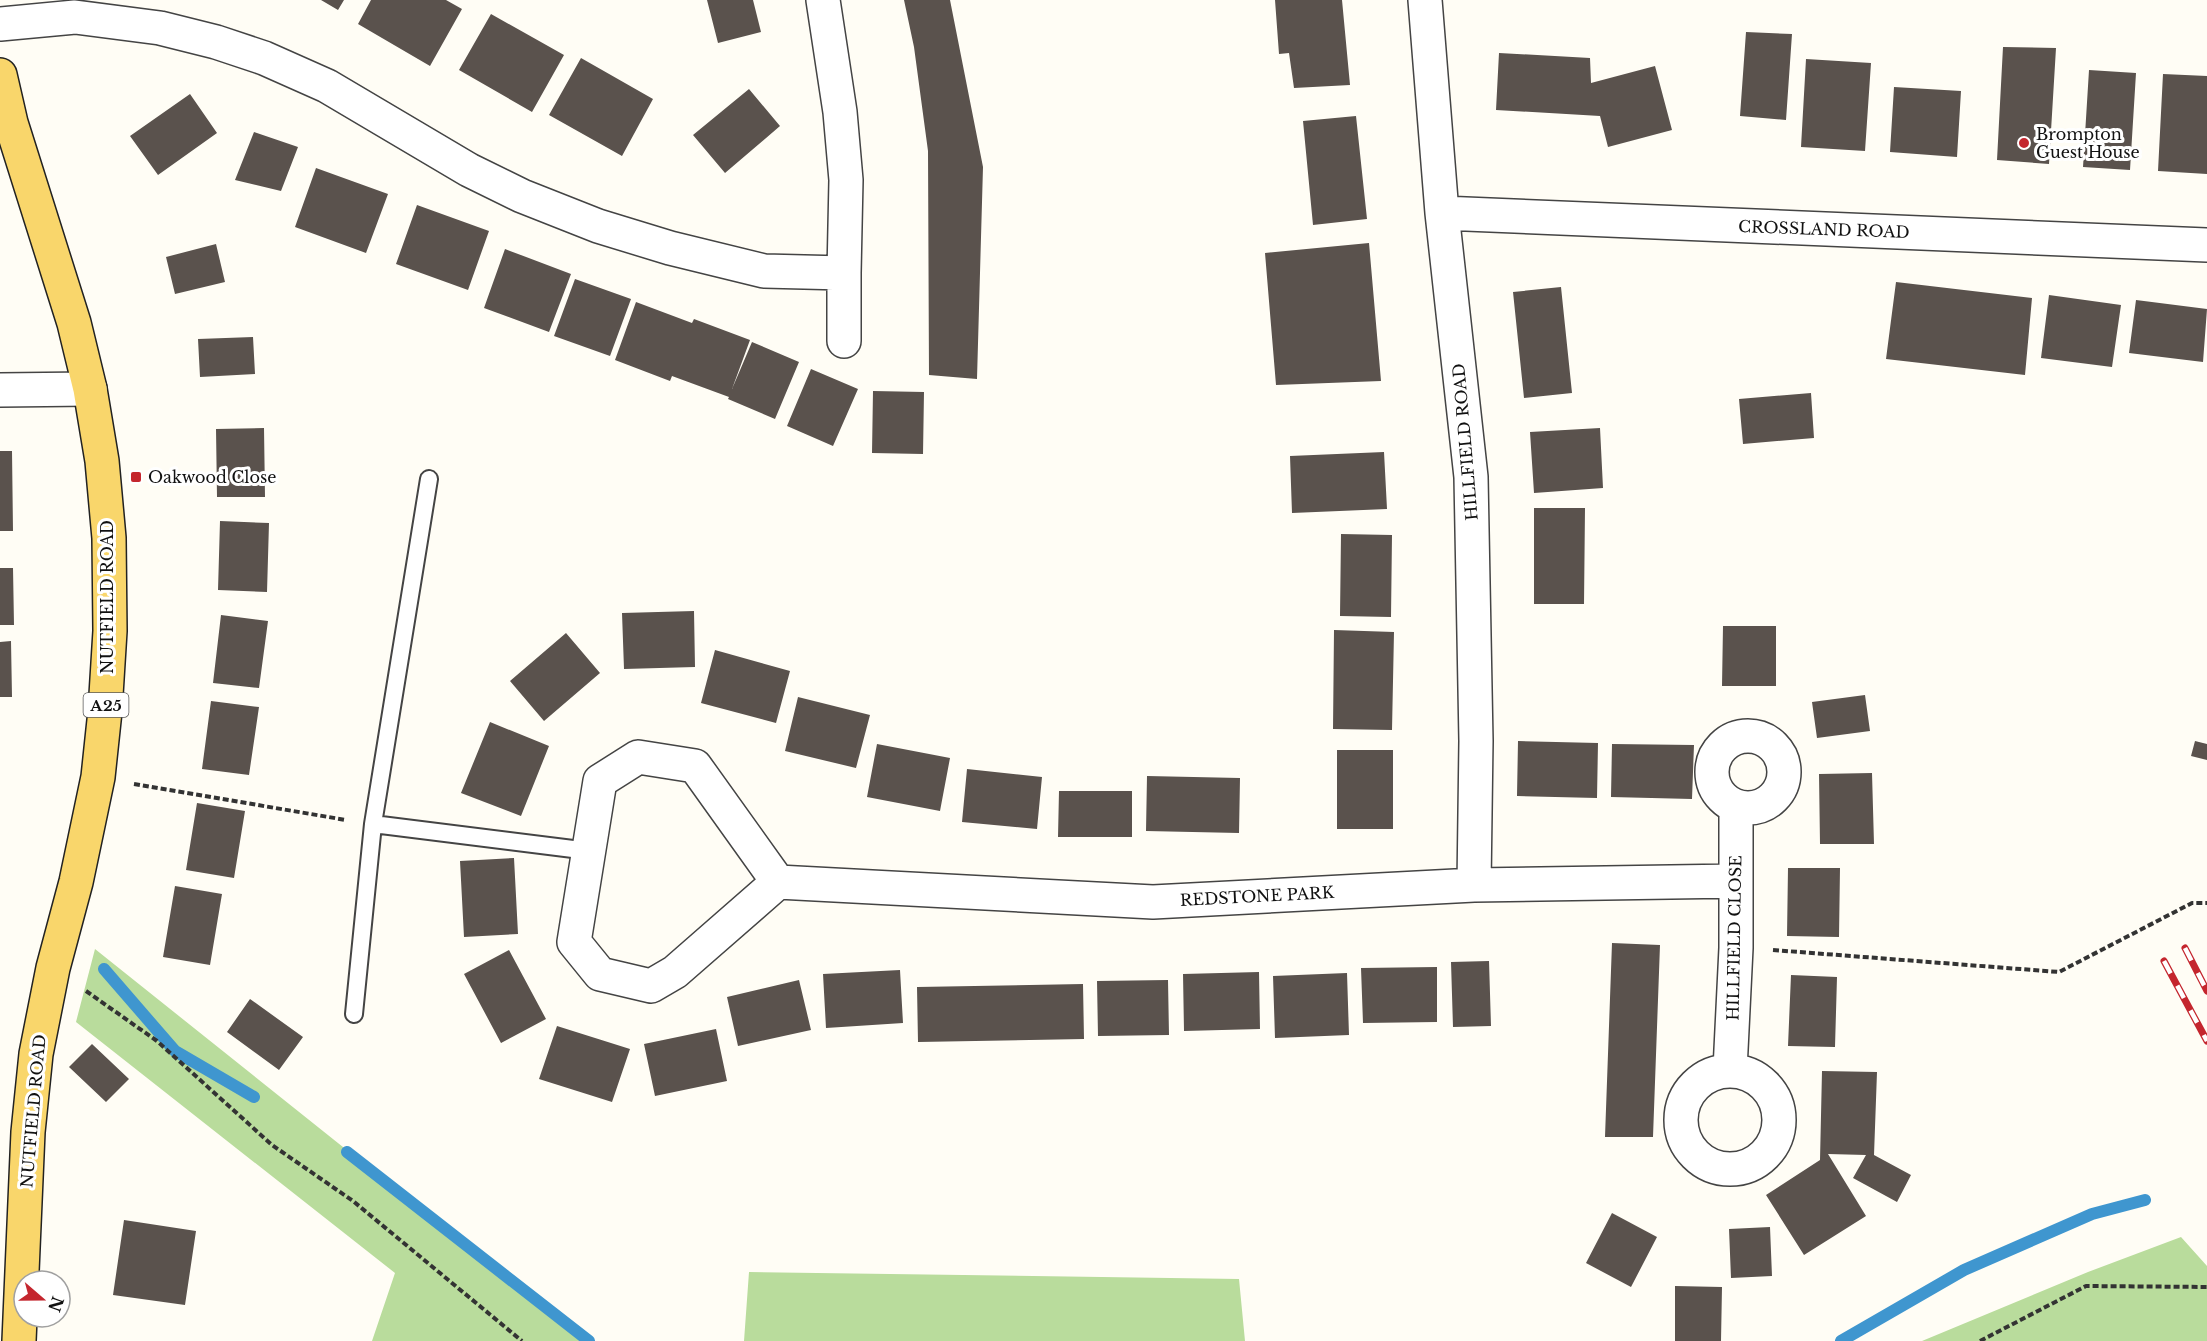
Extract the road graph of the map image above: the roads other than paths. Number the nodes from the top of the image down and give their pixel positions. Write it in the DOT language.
graph roads {
  1 [pos="823,0"];
  2 [pos="1425,0"];
  3 [pos="73,9"];
  4 [pos="0,24"];
  5 [pos="0,75"];
  6 [pos="1442,213"];
  7 [pos="2207,245"];
  8 [pos="844,273"];
  9 [pos="844,341"];
  10 [pos="90,389"];
  11 [pos="0,390"];
  12 [pos="429,479"];
  13 [pos="1736,806"];
  14 [pos="373,824"];
  15 [pos="589,851"];
  16 [pos="1736,881"];
  17 [pos="778,882"];
  18 [pos="1474,885"];
  19 [pos="354,1014"];
  20 [pos="1730,1070"];
  21 [pos="19,1341"];
  1 -- 8 [label="street"];
  2 -- 6 [label="street, HILLFIELD ROAD"];
  3 -- 4 [label="street"];
  3 -- 8 [label="street"];
  5 -- 10 [label="main road, NUTFIELD ROAD / A25"];
  6 -- 7 [label="street, CROSSLAND ROAD"];
  6 -- 18 [label="street, HILLFIELD ROAD"];
  8 -- 9 [label="street"];
  10 -- 11 [label="street"];
  10 -- 21 [label="main road, NUTFIELD ROAD / A25"];
  12 -- 14 [label="lane"];
  13 -- 16 [label="street, HILLFIELD CLOSE"];
  14 -- 15 [label="lane"];
  14 -- 19 [label="lane"];
  15 -- 17 [label="street"];
  15 -- 17 [label="street"];
  16 -- 18 [label="street, REDSTONE PARK"];
  16 -- 20 [label="street, HILLFIELD CLOSE"];
  17 -- 18 [label="street, REDSTONE PARK"];
}
